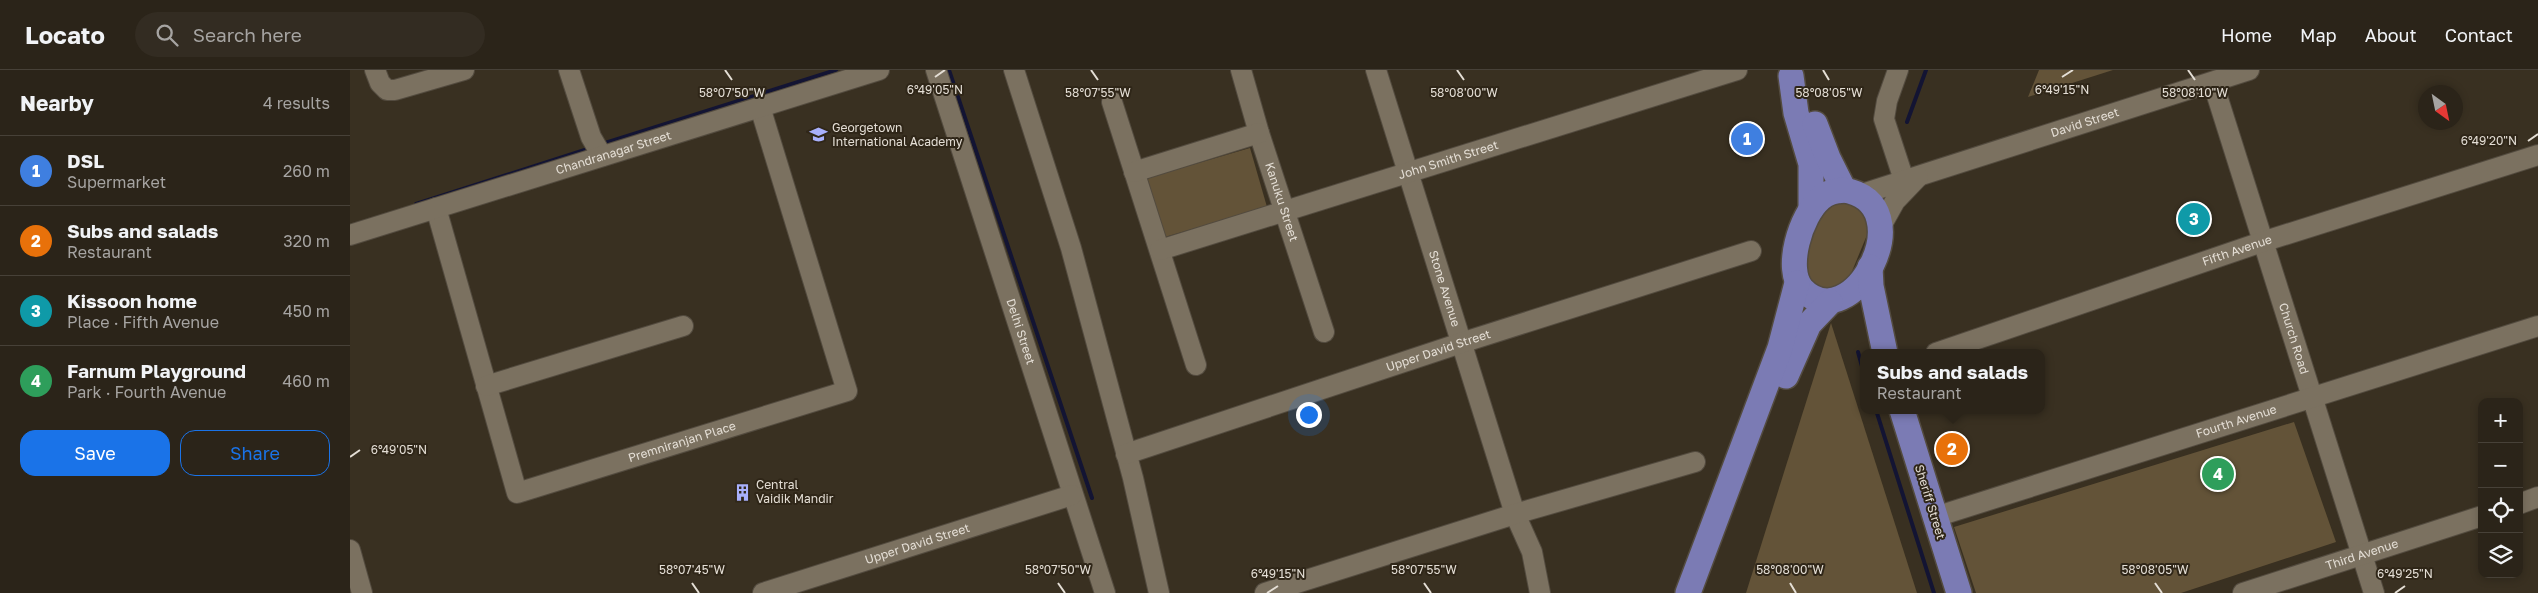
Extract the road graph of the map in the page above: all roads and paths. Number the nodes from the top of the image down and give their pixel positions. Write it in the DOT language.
graph roads {
  1 [pos="375,70"];
  2 [pos="464,70"];
  3 [pos="569,70"];
  4 [pos="879,70"];
  5 [pos="936,70"];
  6 [pos="1014,70"];
  7 [pos="1241,70"];
  8 [pos="1376,70"];
  9 [pos="1737,70"];
  10 [pos="1898,70"];
  11 [pos="2250,70"];
  12 [pos="1790,73"];
  13 [pos="2213,82"];
  14 [pos="1112,102"];
  15 [pos="760,107"];
  16 [pos="1259,133"];
  17 [pos="597,148"];
  18 [pos="2538,155"];
  19 [pos="1134,172"];
  20 [pos="1408,172"];
  21 [pos="1912,178"];
  22 [pos="1853,192"];
  23 [pos="436,208"];
  24 [pos="1811,209"];
  25 [pos="1284,211"];
  26 [pos="1881,226"];
  27 [pos="350,235"];
  28 [pos="2262,242"];
  29 [pos="1160,250"];
  30 [pos="1751,252"];
  31 [pos="1870,267"];
  32 [pos="1797,283"];
  33 [pos="1835,301"];
  34 [pos="683,326"];
  35 [pos="2538,326"];
  36 [pos="1324,332"];
  37 [pos="1461,343"];
  38 [pos="1882,343"];
  39 [pos="1948,349"];
  40 [pos="1787,352"];
  41 [pos="1196,365"];
  42 [pos="486,386"];
  43 [pos="2312,398"];
  44 [pos="1903,414"];
  45 [pos="1126,454"];
  46 [pos="1695,462"];
  47 [pos="1072,495"];
  48 [pos="2538,498"];
  49 [pos="2523,503"];
  50 [pos="1515,514"];
  51 [pos="1934,517"];
  52 [pos="2478,517"];
  53 [pos="350,550"];
  54 [pos="2362,555"];
  55 [pos="362,593"];
  56 [pos="763,593"];
  57 [pos="1104,593"];
  58 [pos="1159,593"];
  59 [pos="1265,593"];
  60 [pos="1540,593"];
  61 [pos="1688,593"];
  62 [pos="1703,593"];
  63 [pos="1959,593"];
  64 [pos="2243,593"];
  65 [pos="2374,593"];
  1 -- 2 [label="street"];
  3 -- 17 [label="street"];
  4 -- 15 [label="street, Chandranagar Street"];
  5 -- 47 [label="street, Delhi Street"];
  6 -- 45 [label="street"];
  7 -- 16 [label="street, Kanuku Street"];
  8 -- 20 [label="street, Stone Avenue"];
  9 -- 20 [label="street, John Smith Street"];
  10 -- 21 [label="street"];
  11 -- 13 [label="street, David Street"];
  12 -- 22 [label="main road"];
  12 -- 24 [label="main road"];
  13 -- 21 [label="street, David Street"];
  13 -- 28 [label="street, Church Road"];
  14 -- 19 [label="street"];
  15 -- 17 [label="street, Chandranagar Street"];
  15 -- 42 [label="street, Premniranjan Place"];
  16 -- 19 [label="street"];
  16 -- 25 [label="street, Kanuku Street"];
  17 -- 23 [label="street, Chandranagar Street"];
  18 -- 28 [label="street, Fifth Avenue"];
  19 -- 29 [label="street"];
  20 -- 25 [label="street, John Smith Street"];
  20 -- 37 [label="street, Stone Avenue"];
  21 -- 22 [label="street, David Street"];
  21 -- 26 [label="street, David Street"];
  22 -- 24 [label="main road"];
  22 -- 26 [label="main road"];
  23 -- 27 [label="street, Chandranagar Street"];
  23 -- 42 [label="street, Premniranjan Place"];
  24 -- 32 [label="main road"];
  25 -- 29 [label="street, John Smith Street"];
  25 -- 36 [label="street, Kanuku Street"];
  26 -- 31 [label="main road"];
  28 -- 39 [label="street, Fifth Avenue"];
  28 -- 43 [label="street, Church Road"];
  29 -- 41 [label="street"];
  30 -- 37 [label="street, Upper David Street"];
  31 -- 33 [label="main road"];
  31 -- 38 [label="main road"];
  32 -- 33 [label="main road"];
  32 -- 40 [label="main road"];
  33 -- 38 [label="main road"];
  33 -- 40 [label="main road"];
  34 -- 42 [label="street"];
  35 -- 43 [label="street, Fourth Avenue"];
  37 -- 45 [label="street, Upper David Street"];
  37 -- 50 [label="street, Stone Avenue"];
  40 -- 61 [label="main road"];
  40 -- 62 [label="main road"];
  43 -- 51 [label="street, Fourth Avenue"];
  43 -- 54 [label="street, Church Road"];
  44 -- 51 [label="main road, Sheriff Street"];
  45 -- 58 [label="street"];
  46 -- 50 [label="street"];
  47 -- 56 [label="street, Upper David Street"];
  47 -- 57 [label="street, Delhi Street"];
  48 -- 49 [label="street"];
  50 -- 59 [label="street"];
  50 -- 60 [label="street, Stone Avenue"];
  51 -- 63 [label="main road, Sheriff Street"];
  52 -- 54 [label="street, Third Avenue"];
  53 -- 55 [label="street"];
  54 -- 64 [label="street, Third Avenue"];
  54 -- 65 [label="street, Church Road"];
}
